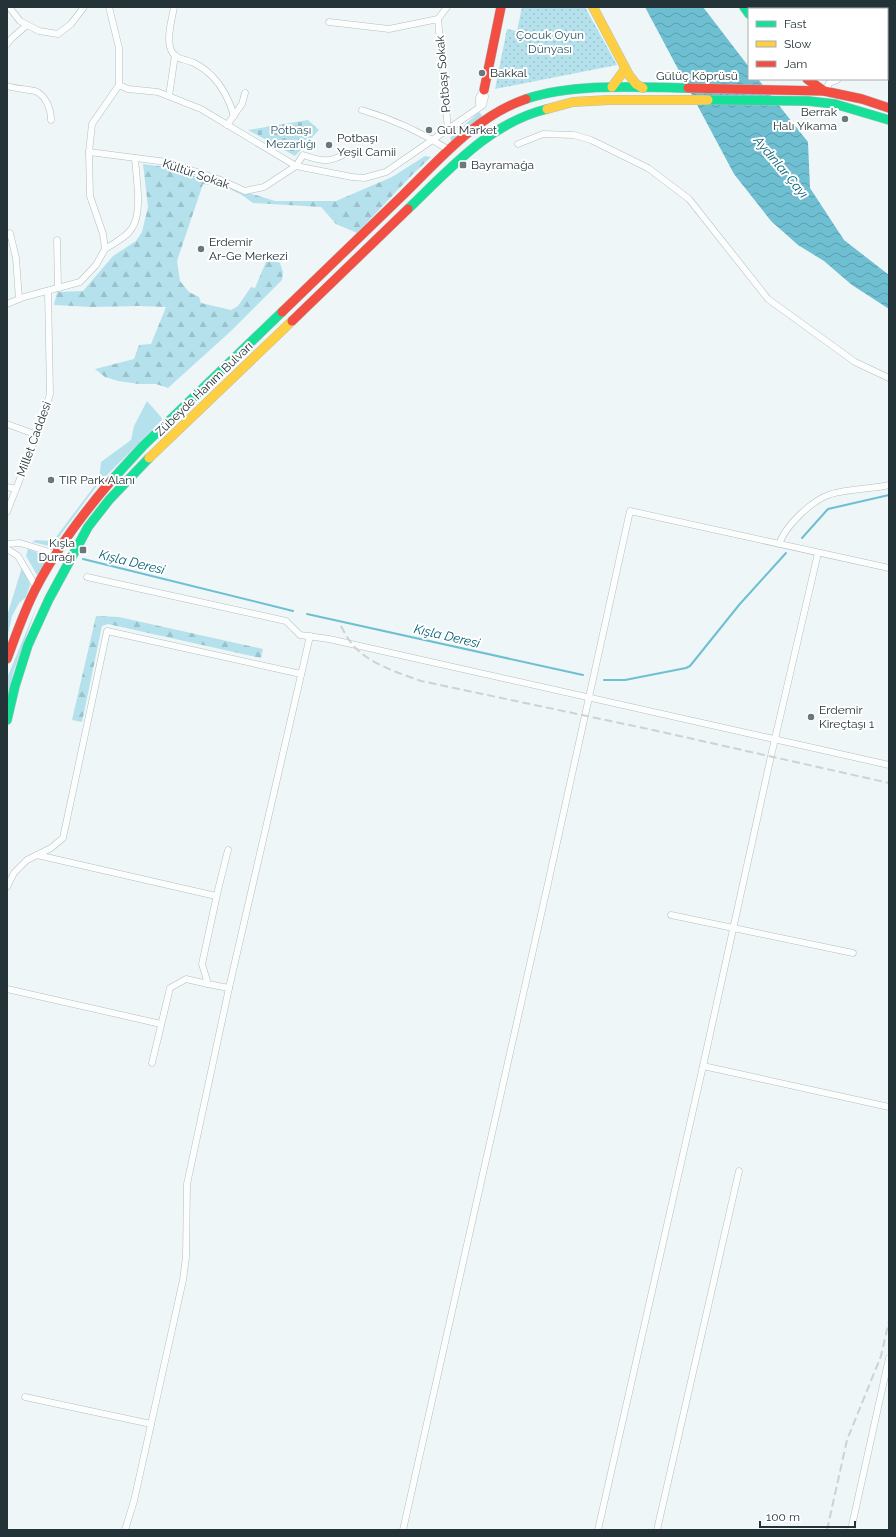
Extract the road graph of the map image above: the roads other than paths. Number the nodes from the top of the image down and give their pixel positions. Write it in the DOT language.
graph roads {
  1 [pos="9,7"];
  2 [pos="84,7"];
  3 [pos="109,7"];
  4 [pos="174,7"];
  5 [pos="447,7"];
  6 [pos="501,7"];
  7 [pos="593,7"];
  8 [pos="438,19"];
  9 [pos="329,22"];
  10 [pos="27,25"];
  11 [pos="7,44"];
  12 [pos="175,55"];
  13 [pos="625,69"];
  14 [pos="808,80"];
  15 [pos="837,80"];
  16 [pos="119,85"];
  17 [pos="7,86"];
  18 [pos="612,87"];
  19 [pos="643,88"];
  20 [pos="484,90"];
  21 [pos="824,91"];
  22 [pos="245,93"];
  23 [pos="169,96"];
  24 [pos="650,99"];
  25 [pos="482,106"];
  26 [pos="889,108"];
  27 [pos="362,110"];
  28 [pos="234,116"];
  29 [pos="491,116"];
  30 [pos="51,120"];
  31 [pos="889,120"];
  32 [pos="227,125"];
  33 [pos="448,130"];
  34 [pos="497,130"];
  35 [pos="432,140"];
  36 [pos="518,144"];
  37 [pos="449,150"];
  38 [pos="89,152"];
  39 [pos="348,152"];
  40 [pos="135,158"];
  41 [pos="296,166"];
  42 [pos="10,233"];
  43 [pos="57,240"];
  44 [pos="105,249"];
  45 [pos="58,288"];
  46 [pos="48,291"];
  47 [pos="19,299"];
  48 [pos="7,304"];
  49 [pos="889,378"];
  50 [pos="7,424"];
  51 [pos="37,435"];
  52 [pos="889,485"];
  53 [pos="7,487"];
  54 [pos="16,489"];
  55 [pos="7,512"];
  56 [pos="7,544"];
  57 [pos="779,544"];
  58 [pos="7,549"];
  59 [pos="818,553"];
  60 [pos="56,554"];
  61 [pos="889,568"];
  62 [pos="87,577"];
  63 [pos="36,587"];
  64 [pos="310,636"];
  65 [pos="7,659"];
  66 [pos="301,674"];
  67 [pos="589,698"];
  68 [pos="7,720"];
  69 [pos="775,739"];
  70 [pos="889,765"];
  71 [pos="228,850"];
  72 [pos="37,855"];
  73 [pos="7,887"];
  74 [pos="216,896"];
  75 [pos="671,915"];
  76 [pos="733,927"];
  77 [pos="853,954"];
  78 [pos="208,984"];
  79 [pos="229,988"];
  80 [pos="7,990"];
  81 [pos="161,1024"];
  82 [pos="152,1063"];
  83 [pos="703,1066"];
  84 [pos="889,1107"];
  85 [pos="739,1171"];
  86 [pos="889,1358"];
  87 [pos="25,1397"];
  88 [pos="151,1424"];
  89 [pos="125,1530"];
  90 [pos="402,1530"];
  91 [pos="598,1530"];
  92 [pos="657,1530"];
  93 [pos="851,1530"];
  1 -- 10 [label="street"];
  2 -- 10 [label="street"];
  3 -- 16 [label="street"];
  4 -- 12 [label="street"];
  5 -- 8 [label="street, Potbaşı Sokak"];
  6 -- 20 [label="main road"];
  7 -- 13 [label="main road"];
  8 -- 9 [label="street, Potbaşı Sokak"];
  8 -- 33 [label="street, Potbaşı Sokak"];
  10 -- 11 [label="street"];
  12 -- 23 [label="street"];
  12 -- 28 [label="street"];
  13 -- 18 [label="main road"];
  13 -- 19 [label="main road"];
  14 -- 21 [label="main road"];
  15 -- 21 [label="street"];
  16 -- 23 [label="street"];
  16 -- 38 [label="street"];
  17 -- 30 [label="street"];
  18 -- 19 [label="main road, Zübeyde Hanım Bulvarı"];
  18 -- 29 [label="main road, Zübeyde Hanım Bulvarı"];
  19 -- 21 [label="main road, Gülüç Köprüsü"];
  20 -- 25 [label="street"];
  21 -- 26 [label="main road"];
  22 -- 28 [label="street"];
  23 -- 32 [label="street"];
  24 -- 31 [label="main road, Gülüç Köprüsü"];
  24 -- 34 [label="main road, Zübeyde Hanım Bulvarı"];
  25 -- 29 [label="street"];
  25 -- 33 [label="street"];
  27 -- 35 [label="street"];
  28 -- 32 [label="street"];
  29 -- 34 [label="main road"];
  29 -- 37 [label="main road, Zübeyde Hanım Bulvarı"];
  32 -- 41 [label="street"];
  33 -- 35 [label="street"];
  34 -- 68 [label="main road, Zübeyde Hanım Bulvarı"];
  35 -- 37 [label="street"];
  35 -- 41 [label="street"];
  36 -- 49 [label="street"];
  37 -- 60 [label="main road, Zübeyde Hanım Bulvarı"];
  38 -- 40 [label="street, Kültür Sokak"];
  38 -- 44 [label="street"];
  39 -- 41 [label="street, Kültür Sokak"];
  40 -- 41 [label="street, Kültür Sokak"];
  40 -- 44 [label="street"];
  42 -- 47 [label="street"];
  43 -- 45 [label="street"];
  44 -- 45 [label="street"];
  45 -- 46 [label="street"];
  46 -- 47 [label="street"];
  46 -- 51 [label="street, Millet Caddesi"];
  47 -- 48 [label="street"];
  50 -- 51 [label="street"];
  51 -- 54 [label="street, Millet Caddesi"];
  52 -- 57 [label="street"];
  53 -- 54 [label="street"];
  54 -- 55 [label="street, Millet Caddesi"];
  56 -- 60 [label="street"];
  57 -- 59 [label="street"];
  57 -- 67 [label="street"];
  58 -- 63 [label="street"];
  59 -- 61 [label="street"];
  59 -- 69 [label="street"];
  60 -- 63 [label="main road, Zübeyde Hanım Bulvarı"];
  62 -- 64 [label="street"];
  63 -- 65 [label="main road, Zübeyde Hanım Bulvarı"];
  64 -- 66 [label="street"];
  64 -- 67 [label="street"];
  66 -- 72 [label="street"];
  66 -- 79 [label="street"];
  67 -- 69 [label="street"];
  67 -- 90 [label="street"];
  69 -- 70 [label="street"];
  69 -- 76 [label="street"];
  71 -- 74 [label="street"];
  72 -- 73 [label="street"];
  72 -- 74 [label="street"];
  74 -- 78 [label="street"];
  75 -- 76 [label="street"];
  76 -- 77 [label="street"];
  76 -- 83 [label="street"];
  78 -- 79 [label="street"];
  78 -- 81 [label="street"];
  79 -- 88 [label="street"];
  80 -- 81 [label="street"];
  81 -- 82 [label="street"];
  83 -- 84 [label="street"];
  83 -- 91 [label="street"];
  85 -- 92 [label="street"];
  86 -- 93 [label="street"];
  87 -- 88 [label="street"];
  88 -- 89 [label="street"];
}
